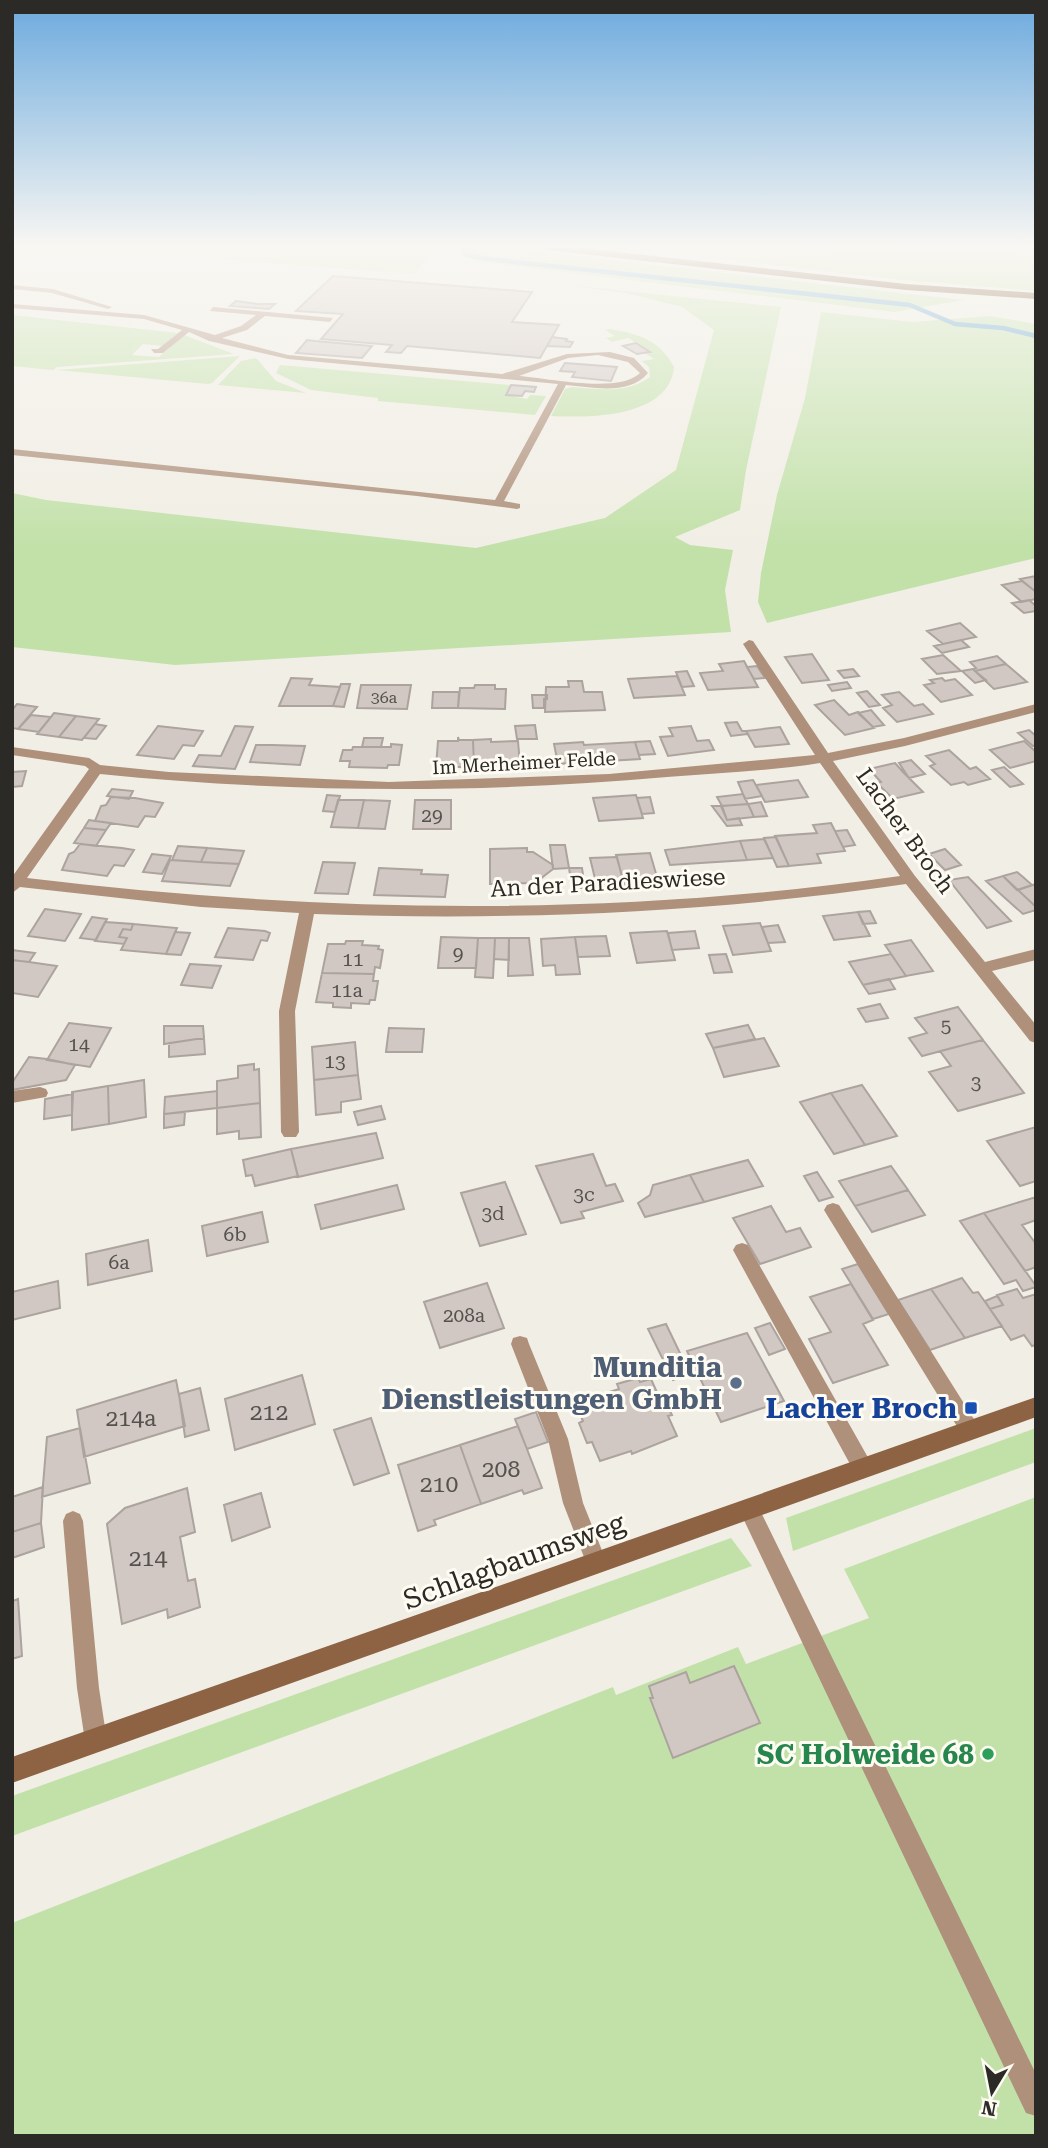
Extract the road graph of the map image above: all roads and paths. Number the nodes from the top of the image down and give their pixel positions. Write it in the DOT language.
graph roads {
  1 [pos="165,347"];
  2 [pos="240,347"];
  3 [pos="154,351"];
  4 [pos="499,377"];
  5 [pos="563,383"];
  6 [pos="12,452"];
  7 [pos="497,504"];
  8 [pos="516,506"];
  9 [pos="749,644"];
  10 [pos="1036,708"];
  11 [pos="12,751"];
  12 [pos="824,758"];
  13 [pos="96,769"];
  14 [pos="910,878"];
  15 [pos="15,885"];
  16 [pos="307,910"];
  17 [pos="1036,954"];
  18 [pos="982,968"];
  19 [pos="1036,1037"];
  20 [pos="40,1093"];
  21 [pos="12,1097"];
  22 [pos="290,1132"];
  23 [pos="833,1210"];
  24 [pos="742,1250"];
  25 [pos="520,1344"];
  26 [pos="1036,1407"];
  27 [pos="970,1430"];
  28 [pos="863,1468"];
  29 [pos="749,1508"];
  30 [pos="73,1521"];
  31 [pos="596,1563"];
  32 [pos="96,1741"];
  33 [pos="12,1770"];
  34 [pos="1036,2103"];
  1 -- 3 [label="lane"];
  2 -- 4 [label="lane"];
  4 -- 5 [label="lane"];
  4 -- 5 [label="lane"];
  5 -- 7 [label="lane"];
  6 -- 7 [label="lane"];
  7 -- 8 [label="lane"];
  9 -- 12 [label="street, Lacher Broch"];
  10 -- 12 [label="street, Im Merheimer Felde"];
  11 -- 13 [label="street, Im Merheimer Felde"];
  12 -- 13 [label="street, Im Merheimer Felde"];
  12 -- 14 [label="street, Lacher Broch"];
  13 -- 15 [label="street"];
  14 -- 16 [label="street, An der Paradieswiese"];
  14 -- 18 [label="street, Lacher Broch"];
  15 -- 16 [label="street, An der Paradieswiese"];
  16 -- 22 [label="street"];
  17 -- 18 [label="street"];
  18 -- 19 [label="street, Lacher Broch"];
  20 -- 21 [label="lane"];
  23 -- 27 [label="lane"];
  24 -- 28 [label="lane"];
  25 -- 31 [label="lane"];
  26 -- 27 [label="main road, Schlagbaumsweg"];
  27 -- 28 [label="main road, Schlagbaumsweg"];
  28 -- 29 [label="main road, Schlagbaumsweg"];
  29 -- 31 [label="main road, Schlagbaumsweg"];
  29 -- 34 [label="lane"];
  30 -- 32 [label="lane"];
  31 -- 32 [label="main road, Schlagbaumsweg"];
  32 -- 33 [label="main road, Schlagbaumsweg"];
}
